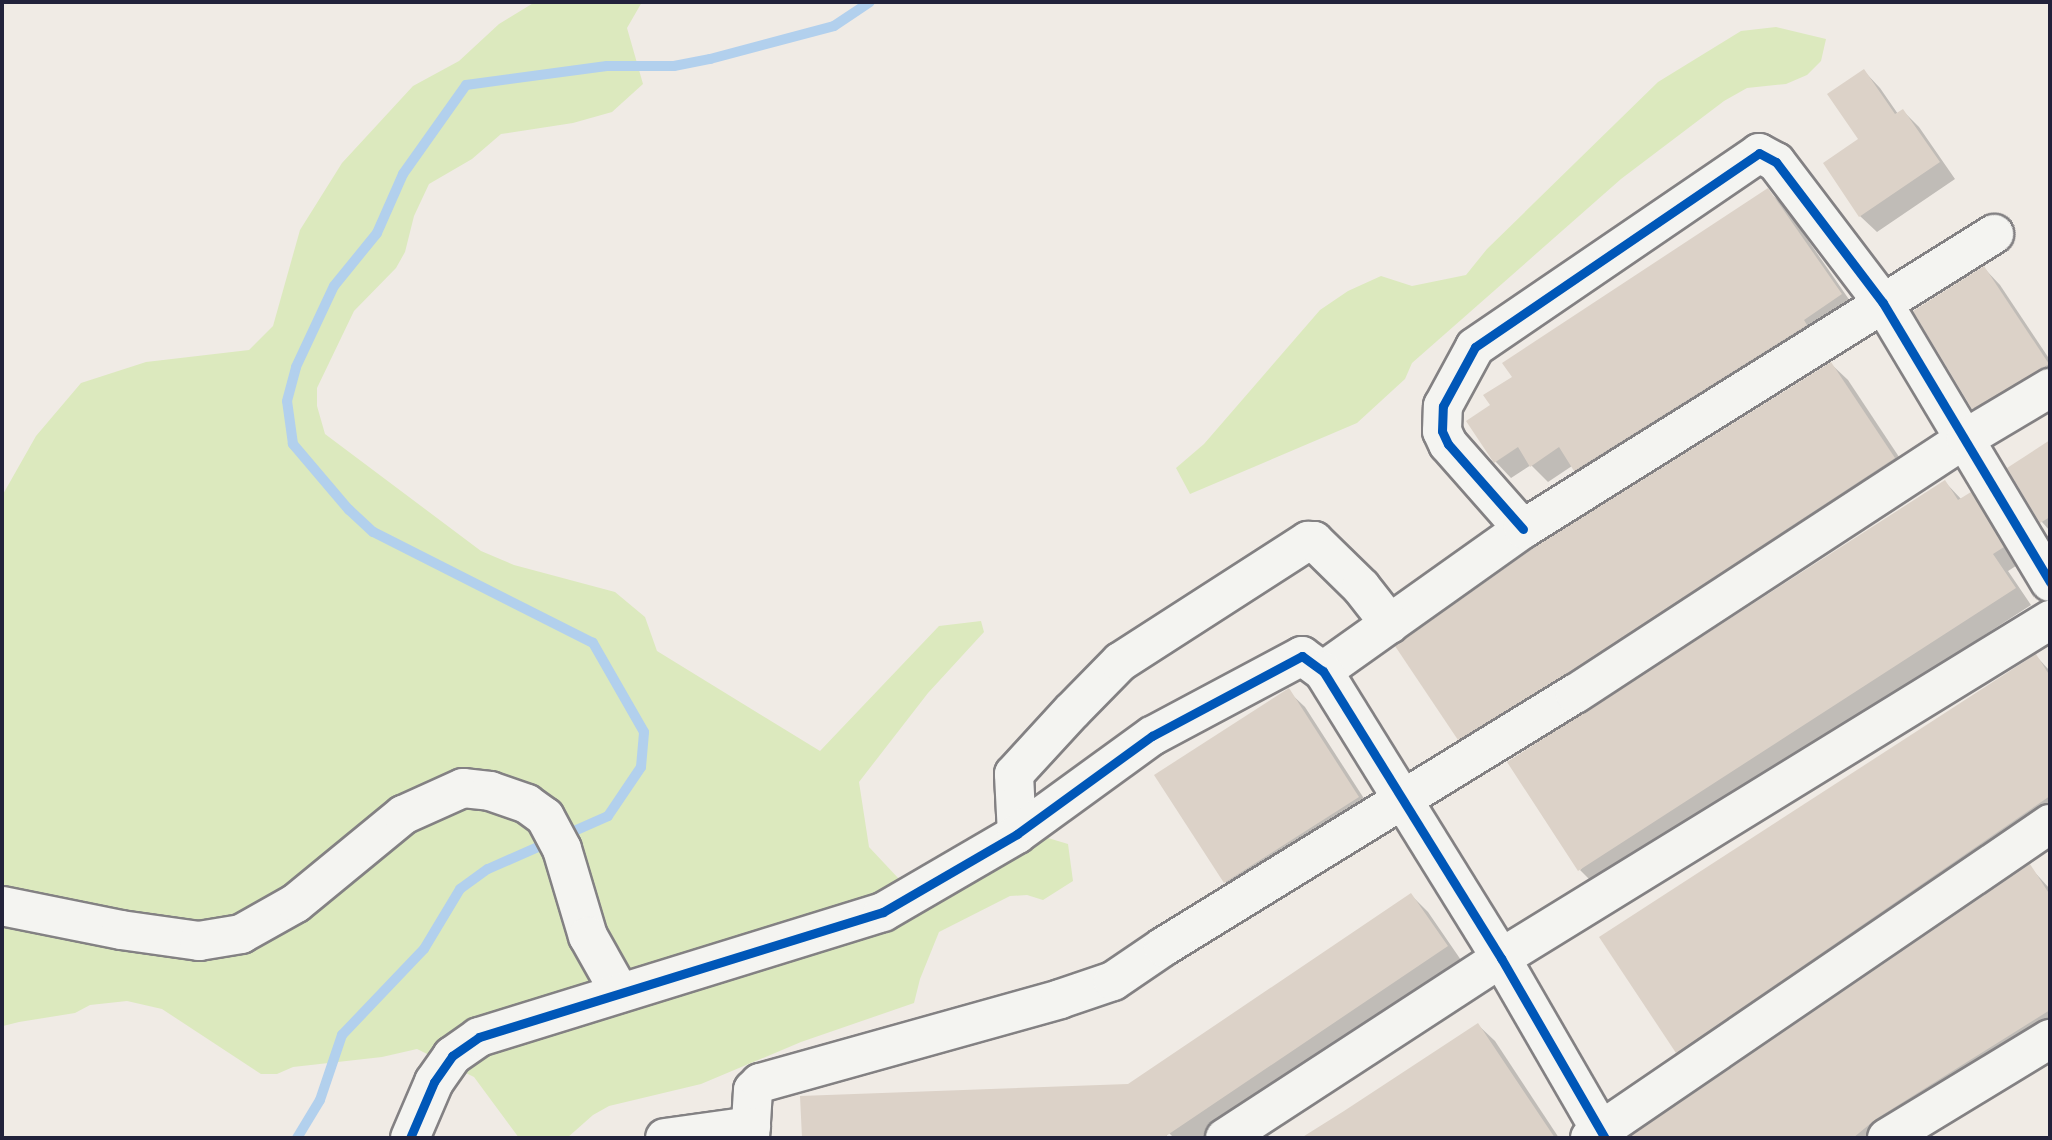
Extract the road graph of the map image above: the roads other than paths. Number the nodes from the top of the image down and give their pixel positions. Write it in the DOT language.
graph roads {
  1 [pos="1994,234"];
  2 [pos="1883,303"];
  3 [pos="2050,388"];
  4 [pos="1966,438"];
  5 [pos="1523,529"];
  6 [pos="2050,582"];
  7 [pos="2050,620"];
  8 [pos="1390,624"];
  9 [pos="1323,671"];
  10 [pos="1404,800"];
  11 [pos="2050,824"];
  12 [pos="1017,834"];
  13 [pos="2,906"];
  14 [pos="1501,958"];
  15 [pos="620,993"];
  16 [pos="2050,1039"];
  17 [pos="750,1132"];
  18 [pos="1598,1136"];
  19 [pos="410,1138"];
  20 [pos="665,1138"];
  21 [pos="1225,1138"];
  22 [pos="1887,1138"];
  1 -- 2 [label="street"];
  2 -- 4 [label="street"];
  2 -- 5 [label="street"];
  2 -- 5 [label="street"];
  3 -- 4 [label="street"];
  4 -- 6 [label="street"];
  4 -- 10 [label="street"];
  5 -- 8 [label="street"];
  7 -- 14 [label="street"];
  8 -- 9 [label="street"];
  8 -- 12 [label="street"];
  9 -- 10 [label="street"];
  9 -- 12 [label="street"];
  10 -- 14 [label="street"];
  10 -- 17 [label="street"];
  11 -- 18 [label="street"];
  12 -- 15 [label="street"];
  13 -- 15 [label="street"];
  14 -- 18 [label="street"];
  14 -- 21 [label="street"];
  15 -- 19 [label="street"];
  16 -- 22 [label="street"];
  17 -- 20 [label="street"];
}
